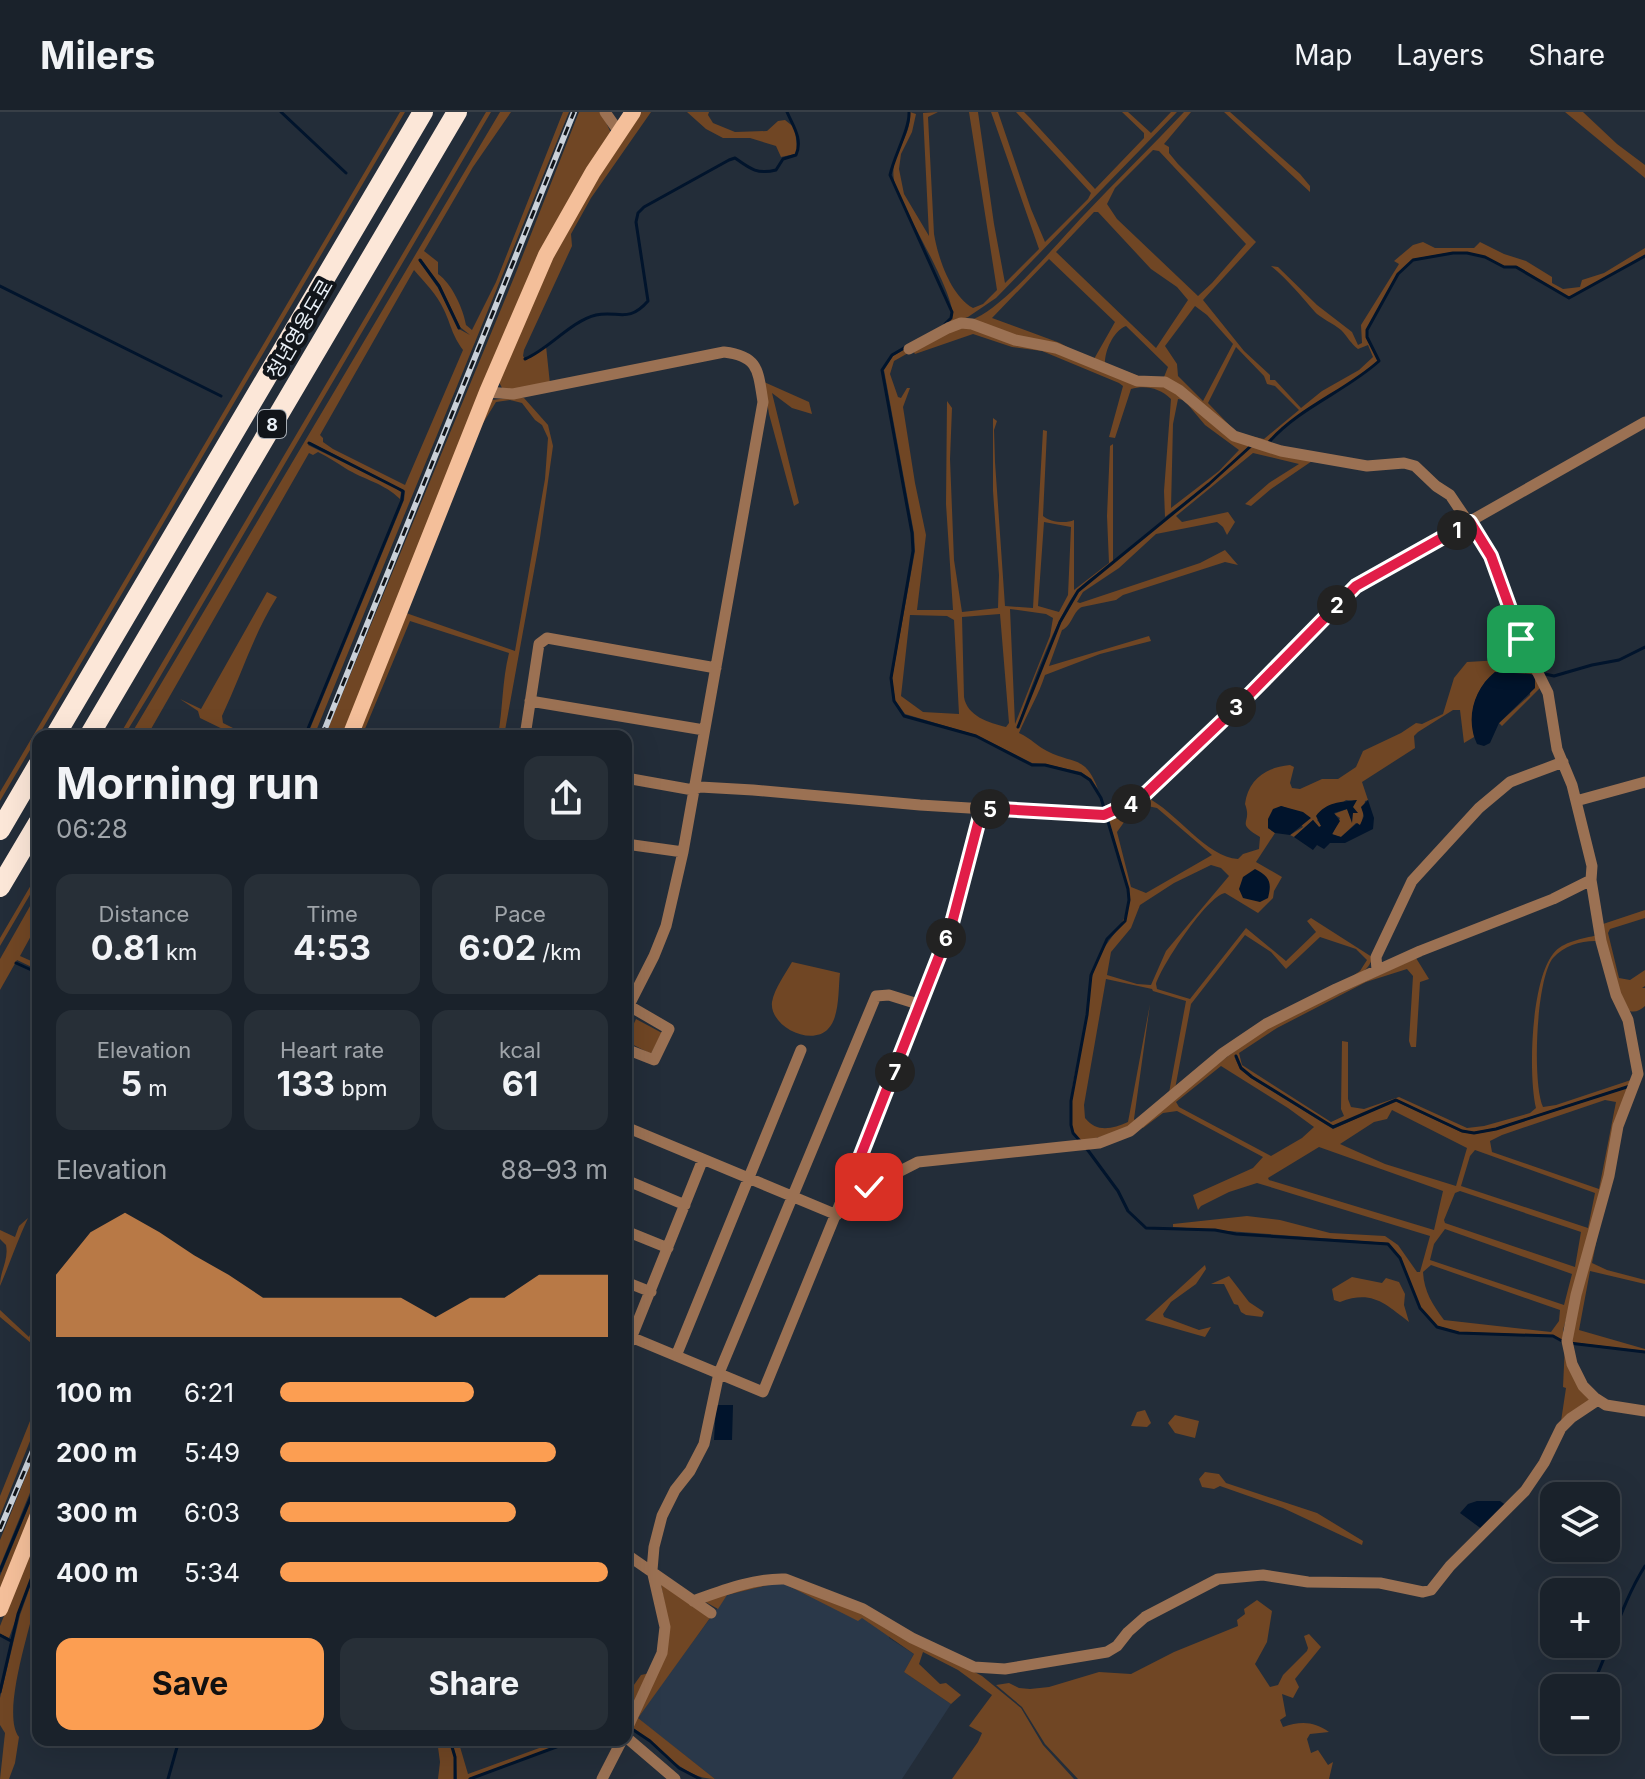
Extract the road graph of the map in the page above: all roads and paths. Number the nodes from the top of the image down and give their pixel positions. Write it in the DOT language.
graph roads {
  1 [pos="423,112"];
  2 [pos="457,112"];
  3 [pos="605,112"];
  4 [pos="633,112"];
  5 [pos="619,132"];
  6 [pos="909,349"];
  7 [pos="487,392"];
  8 [pos="1645,422"];
  9 [pos="1470,522"];
  10 [pos="716,668"];
  11 [pos="530,701"];
  12 [pos="59,730"];
  13 [pos="93,730"];
  14 [pos="352,730"];
  15 [pos="526,730"];
  16 [pos="704,730"];
  17 [pos="1563,762"];
  18 [pos="32,775"];
  19 [pos="632,779"];
  20 [pos="1645,782"];
  21 [pos="693,790"];
  22 [pos="1576,801"];
  23 [pos="982,808"];
  24 [pos="0,830"];
  25 [pos="32,833"];
  26 [pos="632,845"];
  27 [pos="683,852"];
  28 [pos="1591,880"];
  29 [pos="0,887"];
  30 [pos="1377,970"];
  31 [pos="632,998"];
  32 [pos="921,1005"];
  33 [pos="632,1010"];
  34 [pos="801,1050"];
  35 [pos="632,1051"];
  36 [pos="632,1129"];
  37 [pos="703,1159"];
  38 [pos="748,1178"];
  39 [pos="632,1183"];
  40 [pos="846,1193"];
  41 [pos="792,1196"];
  42 [pos="685,1205"];
  43 [pos="837,1215"];
  44 [pos="632,1233"];
  45 [pos="668,1248"];
  46 [pos="632,1284"];
  47 [pos="651,1292"];
  48 [pos="632,1330"];
  49 [pos="632,1337"];
  50 [pos="676,1356"];
  51 [pos="719,1373"];
  52 [pos="1598,1400"];
  53 [pos="1645,1411"];
  54 [pos="32,1530"];
  55 [pos="632,1558"];
  56 [pos="652,1570"];
  57 [pos="693,1601"];
  58 [pos="0,1609"];
  59 [pos="711,1613"];
  60 [pos="632,1720"];
  61 [pos="632,1742"];
  62 [pos="620,1746"];
  63 [pos="602,1779"];
  64 [pos="675,1779"];
  1 -- 12 [label="highway, 청년영웅도로 / 8"];
  2 -- 13 [label="highway, 청년영웅도로 / 8"];
  3 -- 5 [label="street"];
  4 -- 5 [label="main road"];
  5 -- 7 [label="main road"];
  6 -- 9 [label="street"];
  7 -- 10 [label="street"];
  7 -- 14 [label="main road"];
  8 -- 9 [label="street"];
  9 -- 17 [label="street"];
  9 -- 23 [label="street"];
  10 -- 11 [label="street"];
  10 -- 16 [label="street"];
  11 -- 15 [label="street"];
  11 -- 16 [label="street"];
  16 -- 21 [label="street"];
  17 -- 22 [label="street"];
  17 -- 30 [label="street"];
  18 -- 24 [label="highway"];
  19 -- 21 [label="street"];
  20 -- 22 [label="street"];
  21 -- 23 [label="street"];
  21 -- 27 [label="street"];
  22 -- 28 [label="street"];
  23 -- 32 [label="street"];
  25 -- 29 [label="highway"];
  26 -- 27 [label="street"];
  27 -- 31 [label="street"];
  28 -- 30 [label="street"];
  28 -- 52 [label="street"];
  30 -- 40 [label="street"];
  32 -- 40 [label="street"];
  32 -- 41 [label="street"];
  33 -- 35 [label="street"];
  34 -- 38 [label="street"];
  36 -- 37 [label="street"];
  37 -- 38 [label="street"];
  37 -- 42 [label="street"];
  38 -- 41 [label="street"];
  38 -- 50 [label="street"];
  39 -- 42 [label="street"];
  40 -- 43 [label="street"];
  41 -- 43 [label="street"];
  41 -- 51 [label="street"];
  42 -- 45 [label="street"];
  43 -- 51 [label="street"];
  44 -- 45 [label="street"];
  45 -- 47 [label="street"];
  46 -- 47 [label="street"];
  47 -- 48 [label="street"];
  49 -- 50 [label="street"];
  50 -- 51 [label="street"];
  51 -- 56 [label="street"];
  52 -- 53 [label="street"];
  52 -- 57 [label="street"];
  54 -- 58 [label="main road"];
  55 -- 56 [label="street"];
  56 -- 57 [label="street"];
  56 -- 60 [label="street"];
  57 -- 59 [label="street"];
  61 -- 64 [label="street"];
  62 -- 63 [label="street"];
}
